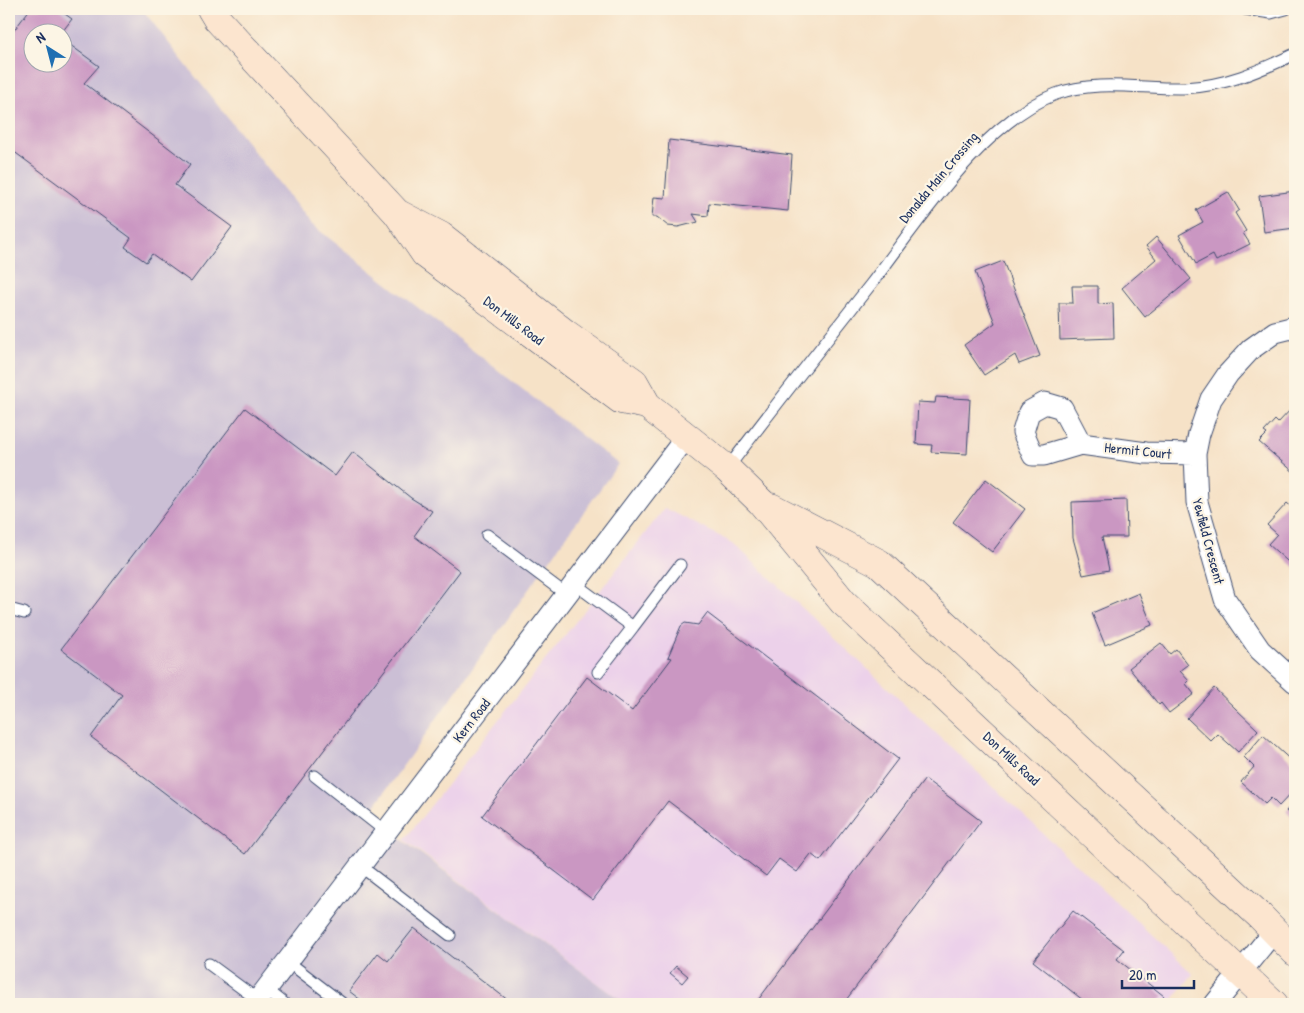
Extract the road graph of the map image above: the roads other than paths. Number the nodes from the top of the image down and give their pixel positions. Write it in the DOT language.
graph roads {
  1 [pos="211,9"];
  2 [pos="1245,9"];
  3 [pos="1286,9"];
  4 [pos="1295,54"];
  5 [pos="1295,327"];
  6 [pos="687,436"];
  7 [pos="1081,444"];
  8 [pos="1195,454"];
  9 [pos="726,469"];
  10 [pos="761,502"];
  11 [pos="487,535"];
  12 [pos="680,565"];
  13 [pos="571,590"];
  14 [pos="9,609"];
  15 [pos="24,613"];
  16 [pos="632,627"];
  17 [pos="598,672"];
  18 [pos="1295,682"];
  19 [pos="315,776"];
  20 [pos="385,831"];
  21 [pos="359,866"];
  22 [pos="1274,931"];
  23 [pos="450,935"];
  24 [pos="1295,952"];
  25 [pos="287,961"];
  26 [pos="209,964"];
  27 [pos="1240,972"];
  28 [pos="260,998"];
  29 [pos="285,1004"];
  30 [pos="343,1004"];
  31 [pos="1216,1004"];
  32 [pos="1274,1004"];
  1 -- 6 [label="main road, Don Mills Road"];
  2 -- 3 [label="lane"];
  4 -- 9 [label="lane, Donalda Main Crossing"];
  5 -- 8 [label="street, Yewfield Crescent"];
  6 -- 9 [label="main road, Don Mills Road"];
  6 -- 13 [label="street, Kern Road"];
  7 -- 8 [label="street, Hermit Court"];
  8 -- 18 [label="street, Yewfield Crescent"];
  9 -- 10 [label="main road, Don Mills Road"];
  10 -- 22 [label="main road, Don Mills Road"];
  10 -- 27 [label="main road, Don Mills Road"];
  11 -- 13 [label="lane"];
  12 -- 16 [label="lane"];
  13 -- 16 [label="lane"];
  13 -- 20 [label="street, Kern Road"];
  14 -- 15 [label="lane"];
  16 -- 17 [label="lane"];
  19 -- 20 [label="lane"];
  20 -- 21 [label="street, Kern Road"];
  21 -- 23 [label="lane"];
  21 -- 25 [label="street, Kern Road"];
  22 -- 24 [label="main road, Don Mills Road"];
  22 -- 27 [label="street"];
  25 -- 28 [label="street, Kern Road"];
  25 -- 30 [label="lane"];
  26 -- 28 [label="lane"];
  27 -- 31 [label="street"];
  27 -- 32 [label="main road, Don Mills Road"];
  28 -- 29 [label="lane"];
}
